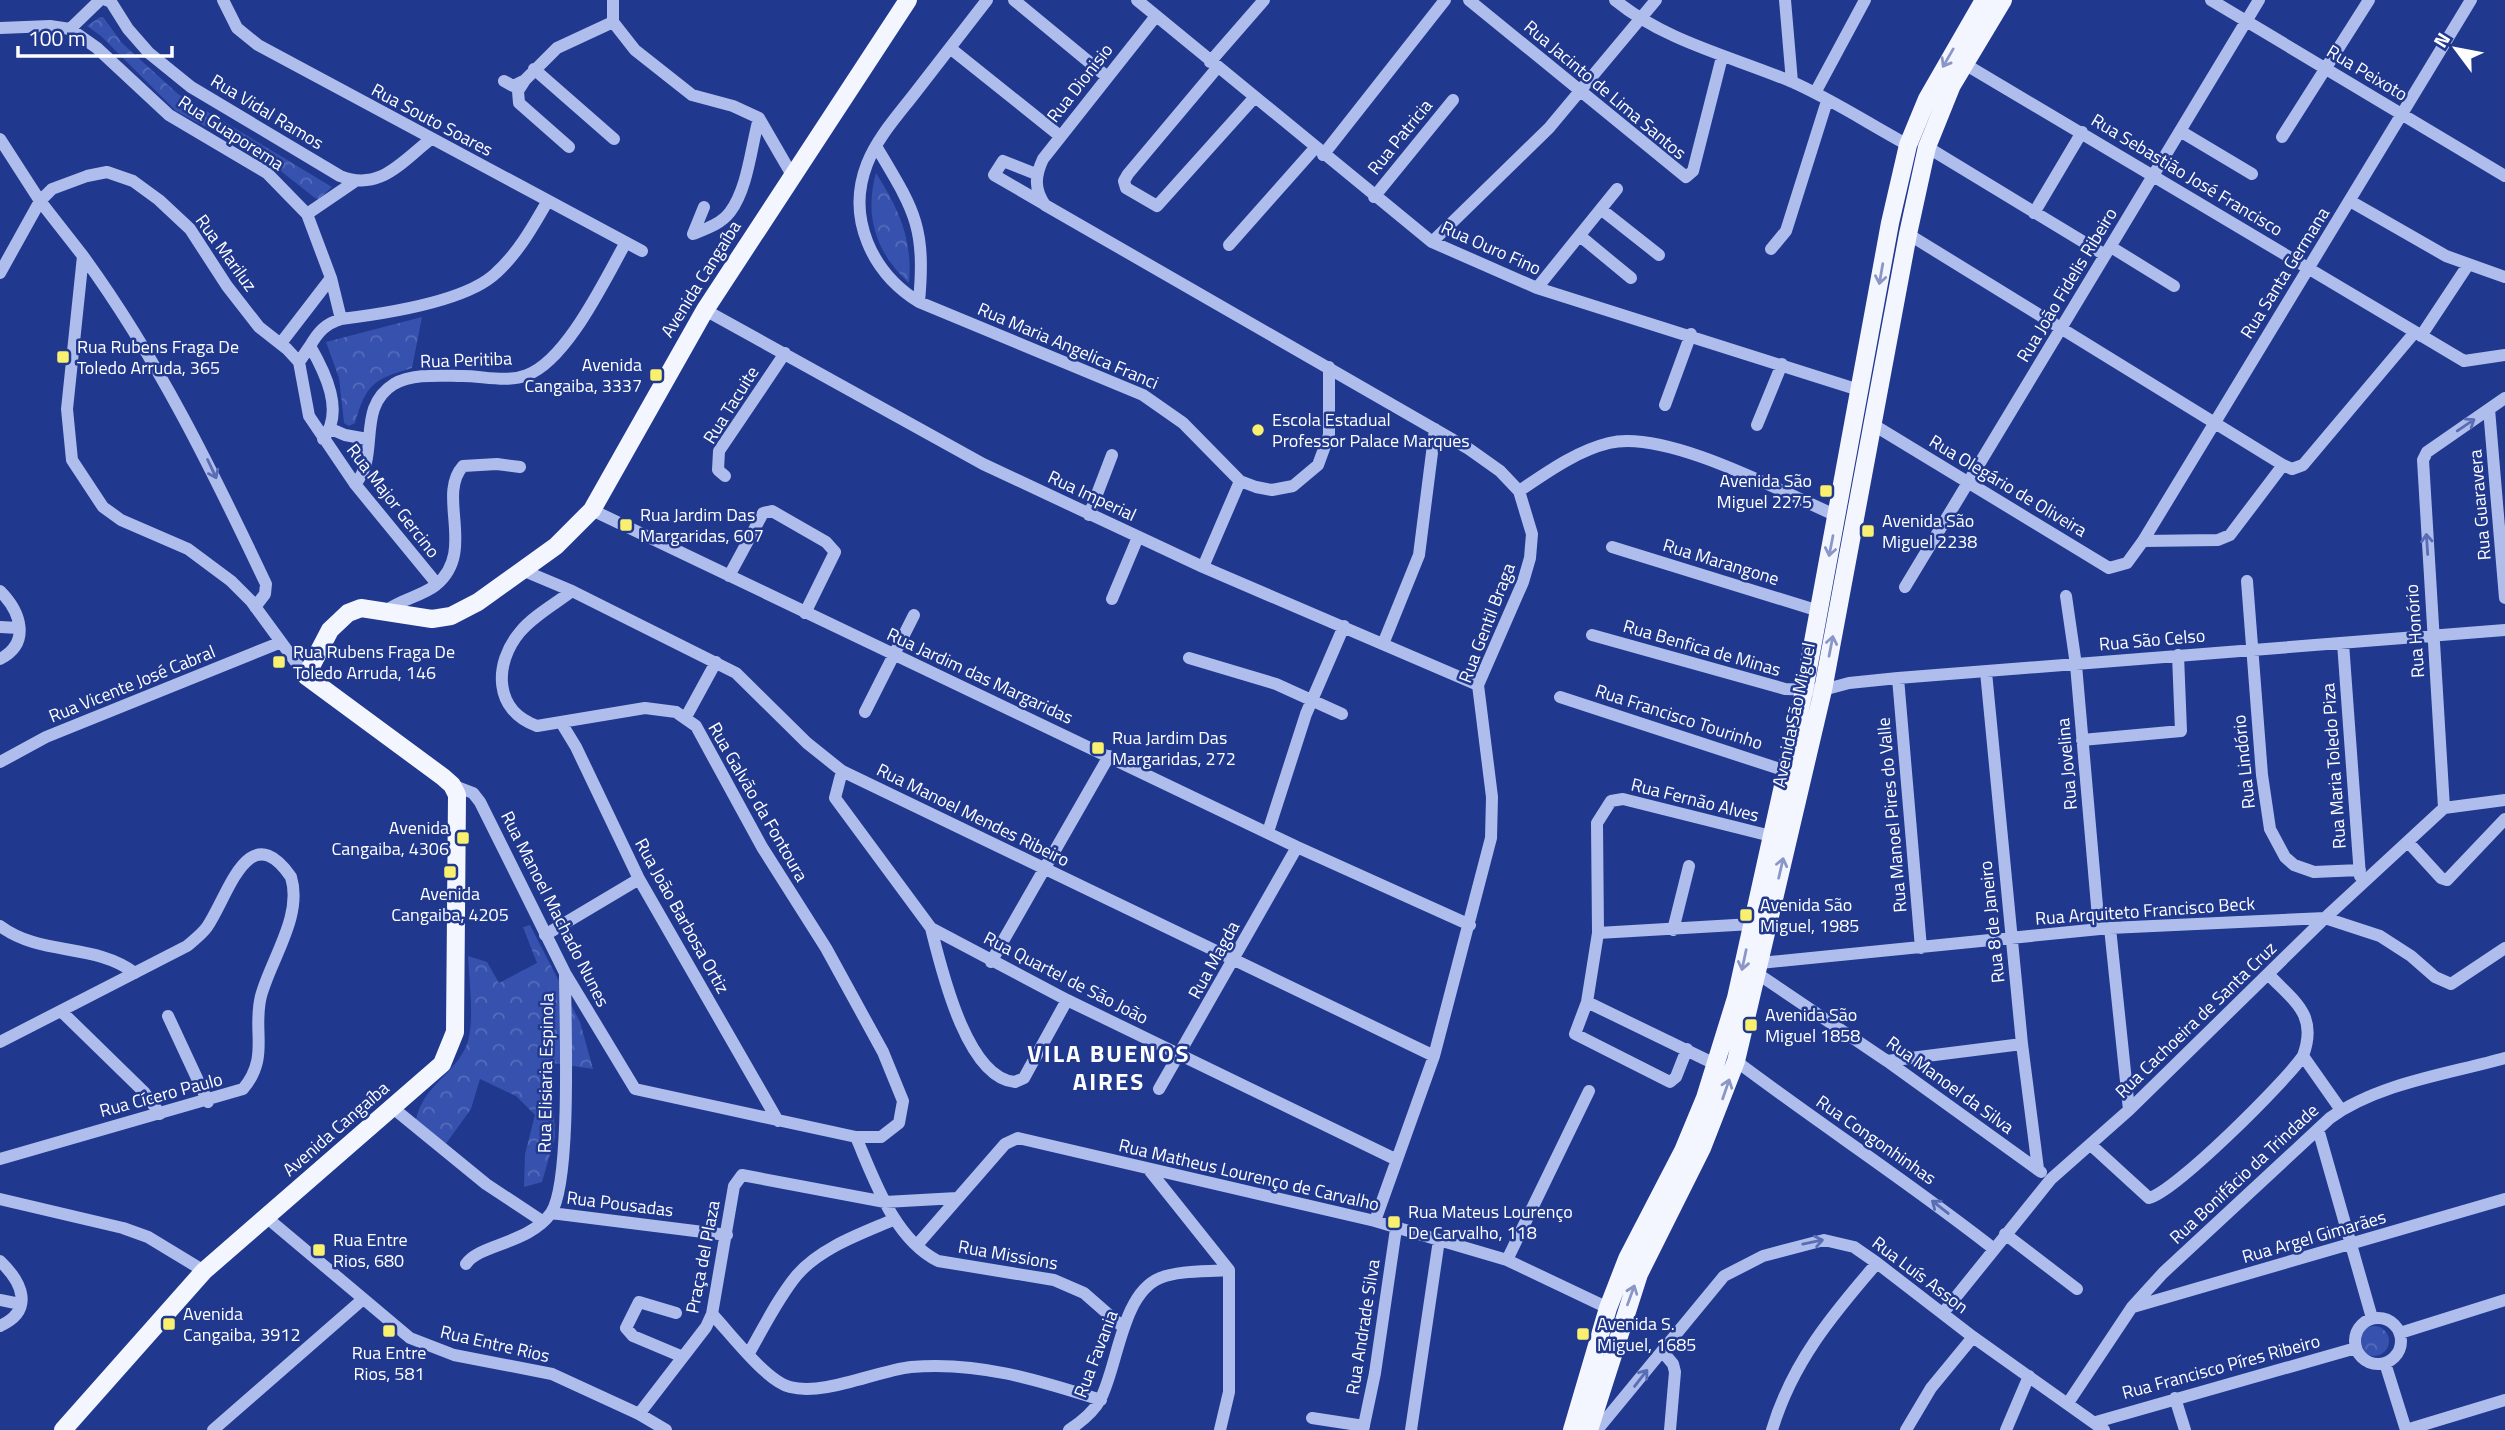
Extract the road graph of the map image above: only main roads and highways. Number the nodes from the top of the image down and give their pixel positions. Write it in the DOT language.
graph roads {
  1 [pos="908,0"];
  2 [pos="1984,0"];
  3 [pos="2003,0"];
  4 [pos="63,1430"];
  5 [pos="1572,1430"];
  6 [pos="1589,1430"];
  1 -- 4 [label="main road, Avenida Cangaíba"];
  2 -- 5 [label="main road, Avenida São Miguel, one-way"];
  6 -- 3 [label="main road, Avenida São Miguel, one-way"];
}
